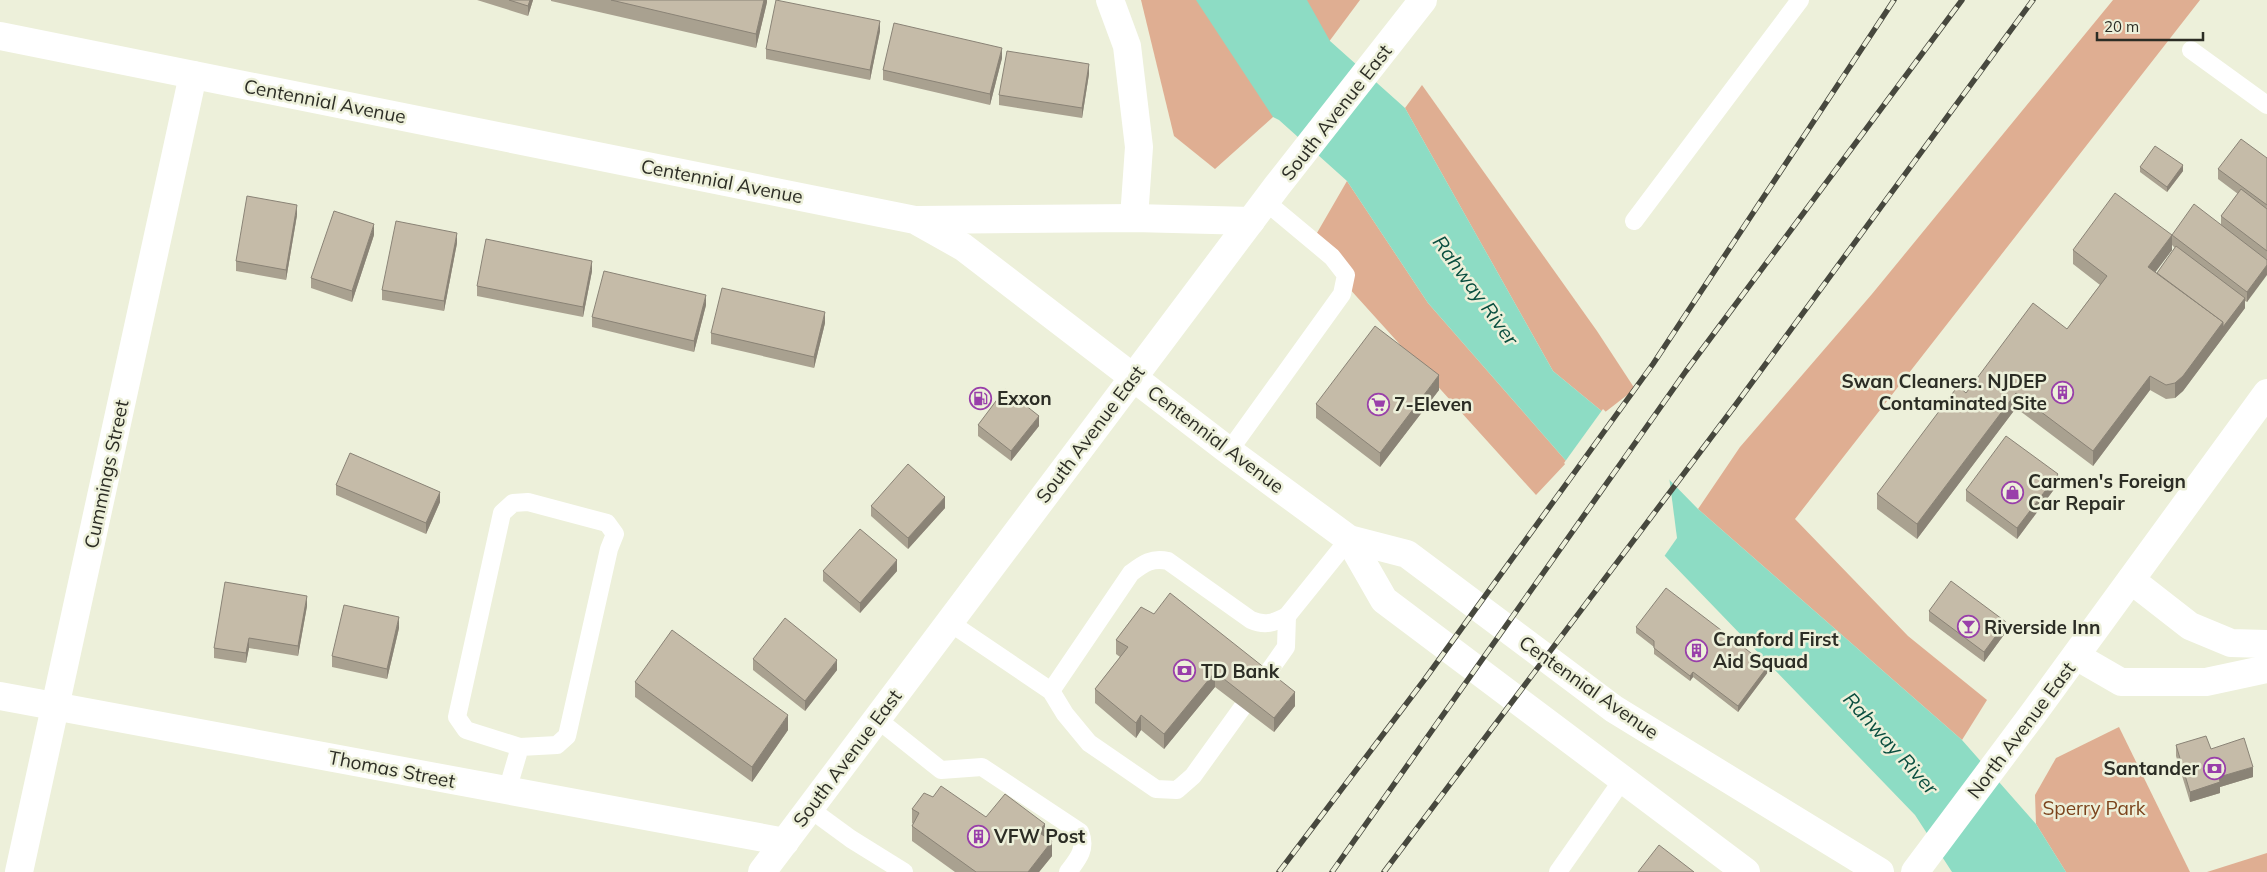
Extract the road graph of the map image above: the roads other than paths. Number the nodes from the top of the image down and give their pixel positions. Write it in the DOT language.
graph roads {
  1 [pos="1110,0"];
  2 [pos="1424,0"];
  3 [pos="1800,0"];
  4 [pos="0,36"];
  5 [pos="2191,50"];
  6 [pos="193,75"];
  7 [pos="2267,105"];
  8 [pos="1265,203"];
  9 [pos="1134,218"];
  10 [pos="915,220"];
  11 [pos="1634,221"];
  12 [pos="1134,376"];
  13 [pos="2267,393"];
  14 [pos="1229,451"];
  15 [pos="1349,539"];
  16 [pos="2131,580"];
  17 [pos="1287,616"];
  18 [pos="949,622"];
  19 [pos="2267,644"];
  20 [pos="2076,656"];
  21 [pos="2267,669"];
  22 [pos="1262,681"];
  23 [pos="1051,691"];
  24 [pos="0,696"];
  25 [pos="55,706"];
  26 [pos="1242,708"];
  27 [pos="877,719"];
  28 [pos="520,747"];
  29 [pos="1623,779"];
  30 [pos="507,791"];
  31 [pos="810,809"];
  32 [pos="785,842"];
  33 [pos="1920,865"];
  34 [pos="19,872"];
  35 [pos="762,872"];
  36 [pos="904,872"];
  37 [pos="1068,872"];
  38 [pos="1558,872"];
  39 [pos="1746,872"];
  40 [pos="1880,872"];
  1 -- 9 [label="street"];
  2 -- 8 [label="street, South Avenue East"];
  3 -- 11 [label="lane"];
  4 -- 6 [label="street, Centennial Avenue"];
  5 -- 7 [label="lane"];
  6 -- 10 [label="street, Centennial Avenue"];
  6 -- 25 [label="street, Cummings Street"];
  8 -- 9 [label="street"];
  8 -- 12 [label="street, South Avenue East"];
  8 -- 14 [label="lane"];
  9 -- 10 [label="street"];
  10 -- 12 [label="street, Centennial Avenue"];
  12 -- 14 [label="street, Centennial Avenue"];
  12 -- 18 [label="street, South Avenue East"];
  13 -- 16 [label="street, North Avenue East"];
  14 -- 15 [label="street, Centennial Avenue"];
  15 -- 17 [label="lane"];
  15 -- 29 [label="street, Centennial Avenue"];
  15 -- 40 [label="street, Centennial Avenue"];
  16 -- 19 [label="street"];
  16 -- 20 [label="street, North Avenue East"];
  17 -- 22 [label="lane"];
  17 -- 23 [label="lane"];
  18 -- 23 [label="lane"];
  18 -- 27 [label="street, South Avenue East"];
  20 -- 21 [label="street"];
  20 -- 33 [label="street, North Avenue East"];
  23 -- 26 [label="lane"];
  24 -- 25 [label="street, Thomas Street"];
  25 -- 30 [label="street, Thomas Street"];
  25 -- 34 [label="street, Cummings Street"];
  27 -- 31 [label="street, South Avenue East"];
  27 -- 37 [label="lane"];
  28 -- 28 [label="lane"];
  28 -- 30 [label="lane"];
  29 -- 38 [label="lane"];
  29 -- 39 [label="street, Centennial Avenue"];
  30 -- 32 [label="street, Thomas Street"];
  31 -- 32 [label="street, South Avenue East"];
  31 -- 36 [label="lane"];
  32 -- 35 [label="street, South Avenue East"];
}
